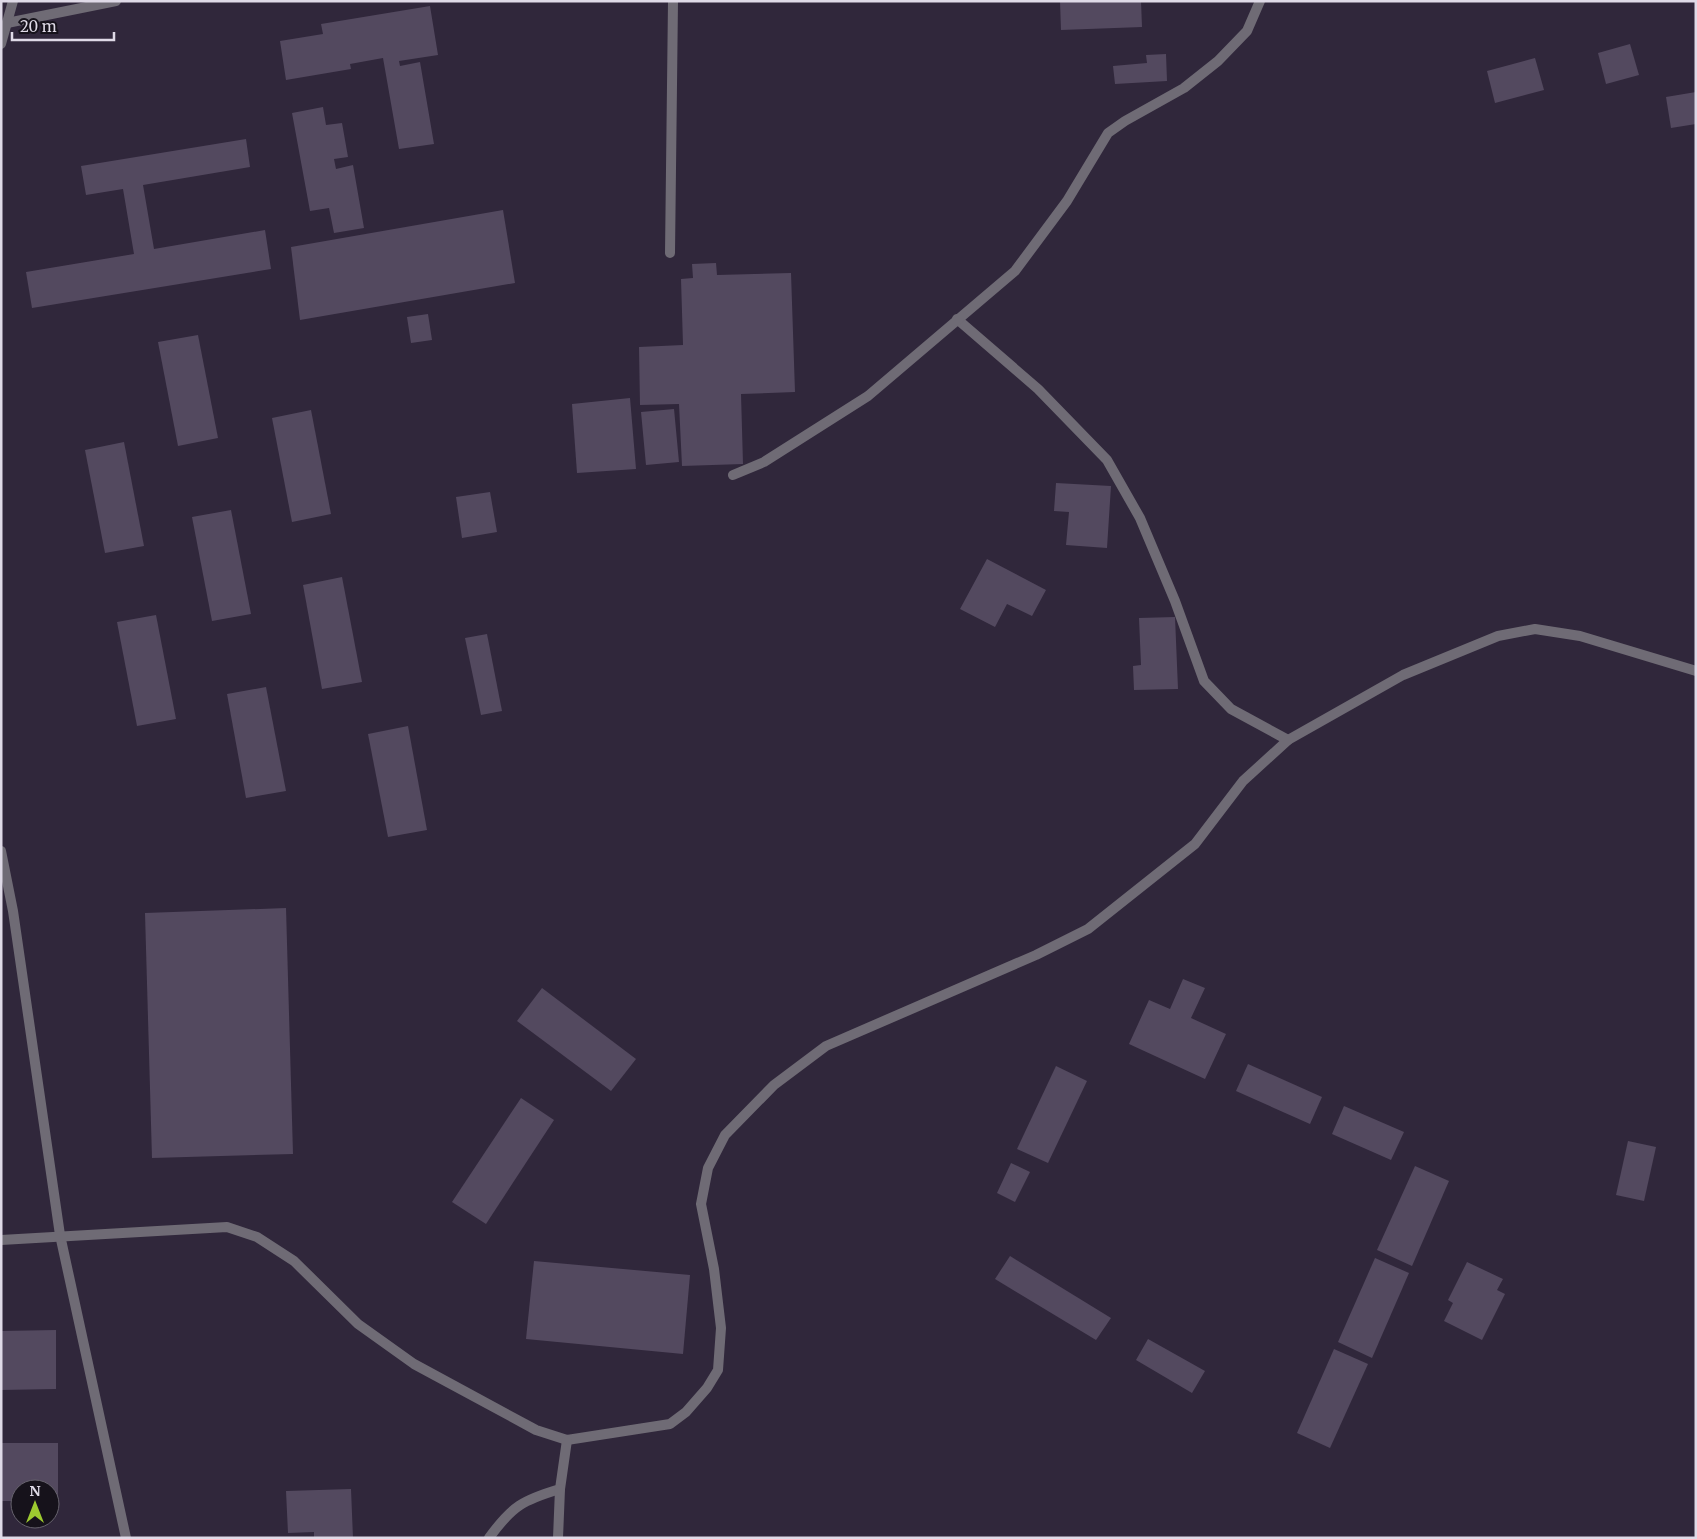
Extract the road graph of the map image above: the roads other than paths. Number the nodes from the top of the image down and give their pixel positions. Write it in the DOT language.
graph roads {
  1 [pos="13,1"];
  2 [pos="116,1"];
  3 [pos="673,1"];
  4 [pos="1260,1"];
  5 [pos="8,24"];
  6 [pos="1,44"];
  7 [pos="670,253"];
  8 [pos="957,319"];
  9 [pos="733,475"];
  10 [pos="1696,671"];
  11 [pos="1288,740"];
  12 [pos="1,851"];
  13 [pos="60,1235"];
  14 [pos="1,1240"];
  15 [pos="567,1440"];
  16 [pos="560,1489"];
  17 [pos="126,1538"];
  18 [pos="489,1538"];
  19 [pos="558,1538"];
  1 -- 5 [label="lane"];
  2 -- 5 [label="lane"];
  3 -- 7 [label="lane"];
  4 -- 8 [label="lane"];
  5 -- 6 [label="lane"];
  8 -- 9 [label="lane"];
  8 -- 11 [label="lane"];
  10 -- 11 [label="lane"];
  11 -- 15 [label="lane"];
  12 -- 13 [label="lane"];
  13 -- 14 [label="lane"];
  13 -- 15 [label="lane"];
  13 -- 17 [label="lane"];
  15 -- 16 [label="lane"];
  16 -- 18 [label="lane"];
  16 -- 19 [label="lane"];
}
